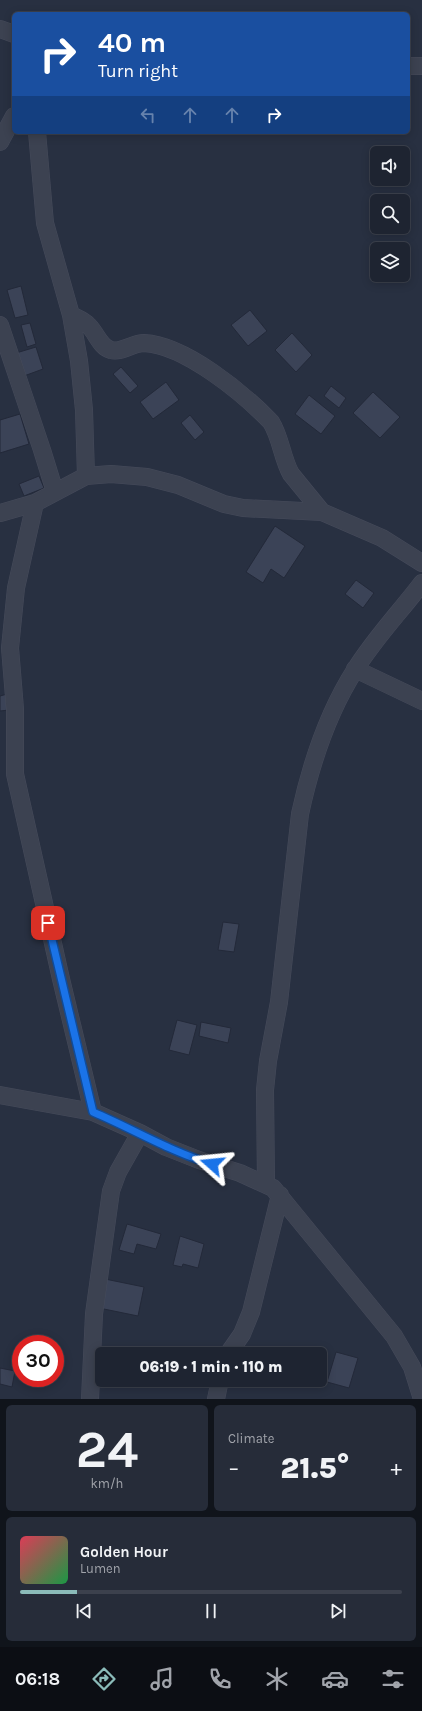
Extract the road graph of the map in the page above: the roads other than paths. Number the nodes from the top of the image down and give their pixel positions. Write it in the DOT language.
graph roads {
  1 [pos="0,29"];
  2 [pos="12,33"];
  3 [pos="410,66"];
  4 [pos="422,66"];
  5 [pos="12,120"];
  6 [pos="38,134"];
  7 [pos="0,142"];
  8 [pos="71,315"];
  9 [pos="0,325"];
  10 [pos="86,476"];
  11 [pos="55,492"];
  12 [pos="35,503"];
  13 [pos="322,512"];
  14 [pos="0,514"];
  15 [pos="422,562"];
  16 [pos="422,583"];
  17 [pos="355,669"];
  18 [pos="422,701"];
  19 [pos="0,1095"];
  20 [pos="93,1112"];
  21 [pos="140,1133"];
  22 [pos="266,1183"];
  23 [pos="280,1195"];
  24 [pos="233,1347"];
  25 [pos="219,1387"];
  26 [pos="90,1399"];
  27 [pos="216,1399"];
  28 [pos="422,1399"];
  1 -- 2 [label="street"];
  3 -- 4 [label="street"];
  5 -- 7 [label="street"];
  6 -- 8 [label="street"];
  8 -- 10 [label="street"];
  8 -- 13 [label="street"];
  9 -- 11 [label="street"];
  10 -- 11 [label="street"];
  10 -- 13 [label="street"];
  11 -- 12 [label="street"];
  12 -- 14 [label="street"];
  12 -- 20 [label="street"];
  13 -- 15 [label="street"];
  16 -- 17 [label="street"];
  17 -- 18 [label="street"];
  17 -- 22 [label="street"];
  19 -- 20 [label="street"];
  20 -- 21 [label="street"];
  21 -- 22 [label="street"];
  21 -- 26 [label="street"];
  22 -- 23 [label="street"];
  23 -- 24 [label="street"];
  23 -- 28 [label="street"];
  25 -- 27 [label="street"];
}
